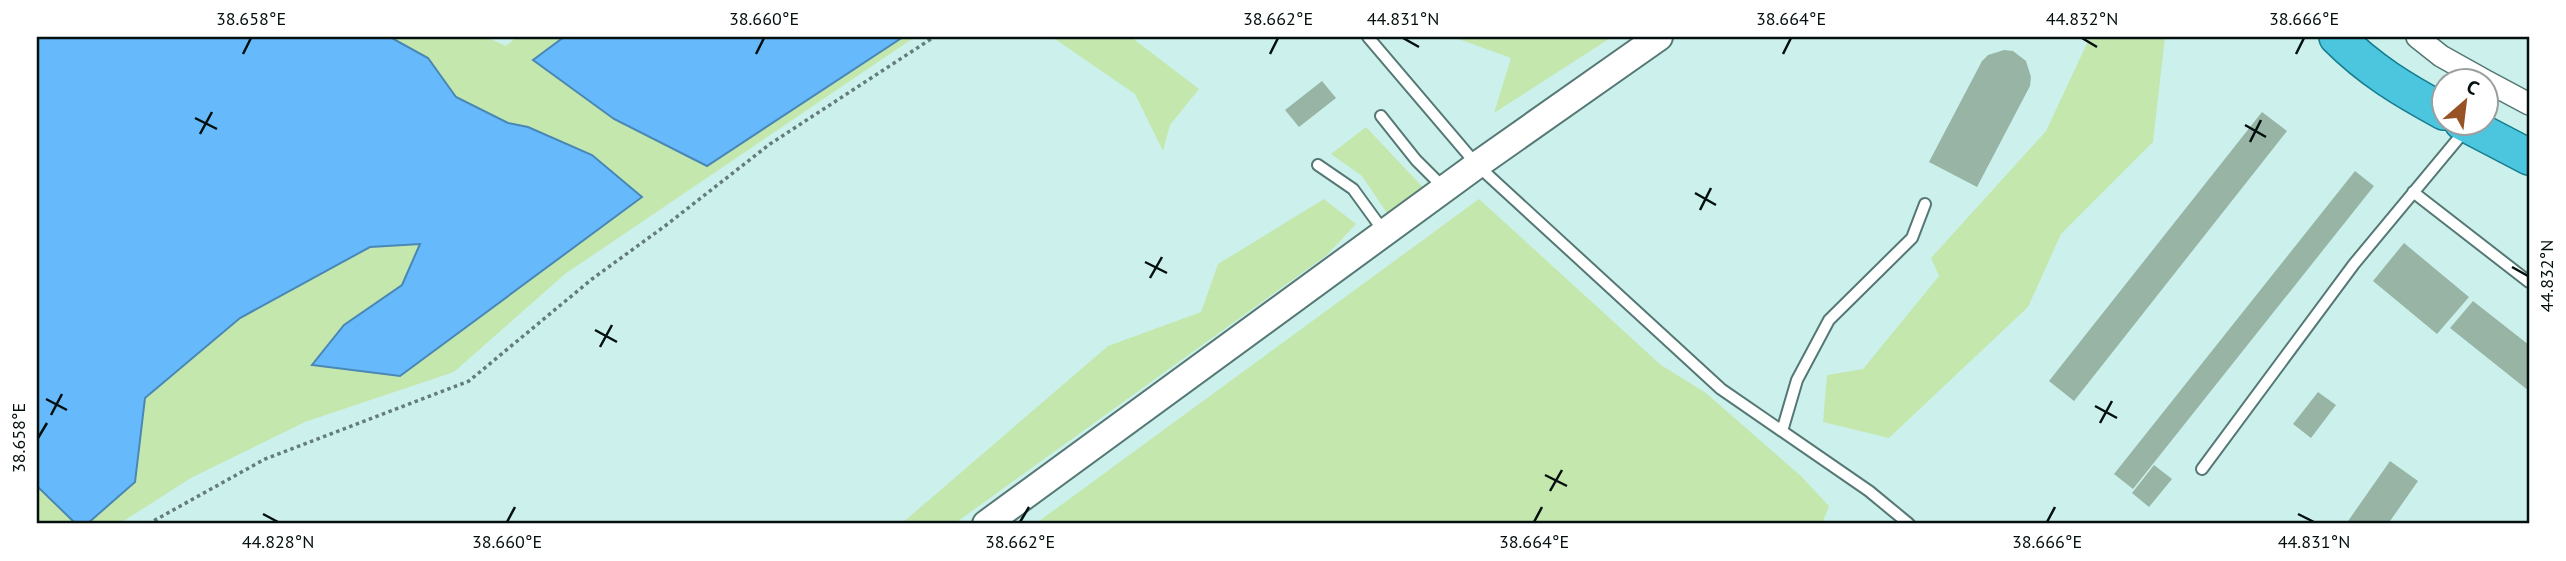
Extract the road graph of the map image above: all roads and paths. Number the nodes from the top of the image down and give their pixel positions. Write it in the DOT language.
graph roads {
  1 [pos="934,37"];
  2 [pos="1368,37"];
  3 [pos="1659,37"];
  4 [pos="2322,37"];
  5 [pos="2337,37"];
  6 [pos="2417,37"];
  7 [pos="2362,62"];
  8 [pos="2459,66"];
  9 [pos="2500,89"];
  10 [pos="2529,104"];
  11 [pos="2430,105"];
  12 [pos="1381,116"];
  13 [pos="2448,136"];
  14 [pos="2489,136"];
  15 [pos="2529,157"];
  16 [pos="1318,165"];
  17 [pos="1477,165"];
  18 [pos="1444,189"];
  19 [pos="2413,192"];
  20 [pos="1925,204"];
  21 [pos="1385,233"];
  22 [pos="2529,282"];
  23 [pos="1782,431"];
  24 [pos="2202,470"];
  25 [pos="148,524"];
  26 [pos="986,524"];
  27 [pos="1909,524"];
  1 -- 25 [label="path"];
  2 -- 17 [label="lane"];
  3 -- 17 [label="street"];
  4 -- 7 [label="street"];
  5 -- 7 [label="highway"];
  6 -- 8 [label="street"];
  7 -- 11 [label="highway"];
  9 -- 10 [label="street"];
  12 -- 18 [label="lane"];
  13 -- 19 [label="lane"];
  14 -- 15 [label="highway"];
  16 -- 21 [label="lane"];
  17 -- 18 [label="street"];
  17 -- 23 [label="lane"];
  18 -- 21 [label="street"];
  19 -- 22 [label="lane"];
  19 -- 24 [label="lane"];
  20 -- 23 [label="lane"];
  21 -- 26 [label="street"];
  23 -- 27 [label="lane"];
}
